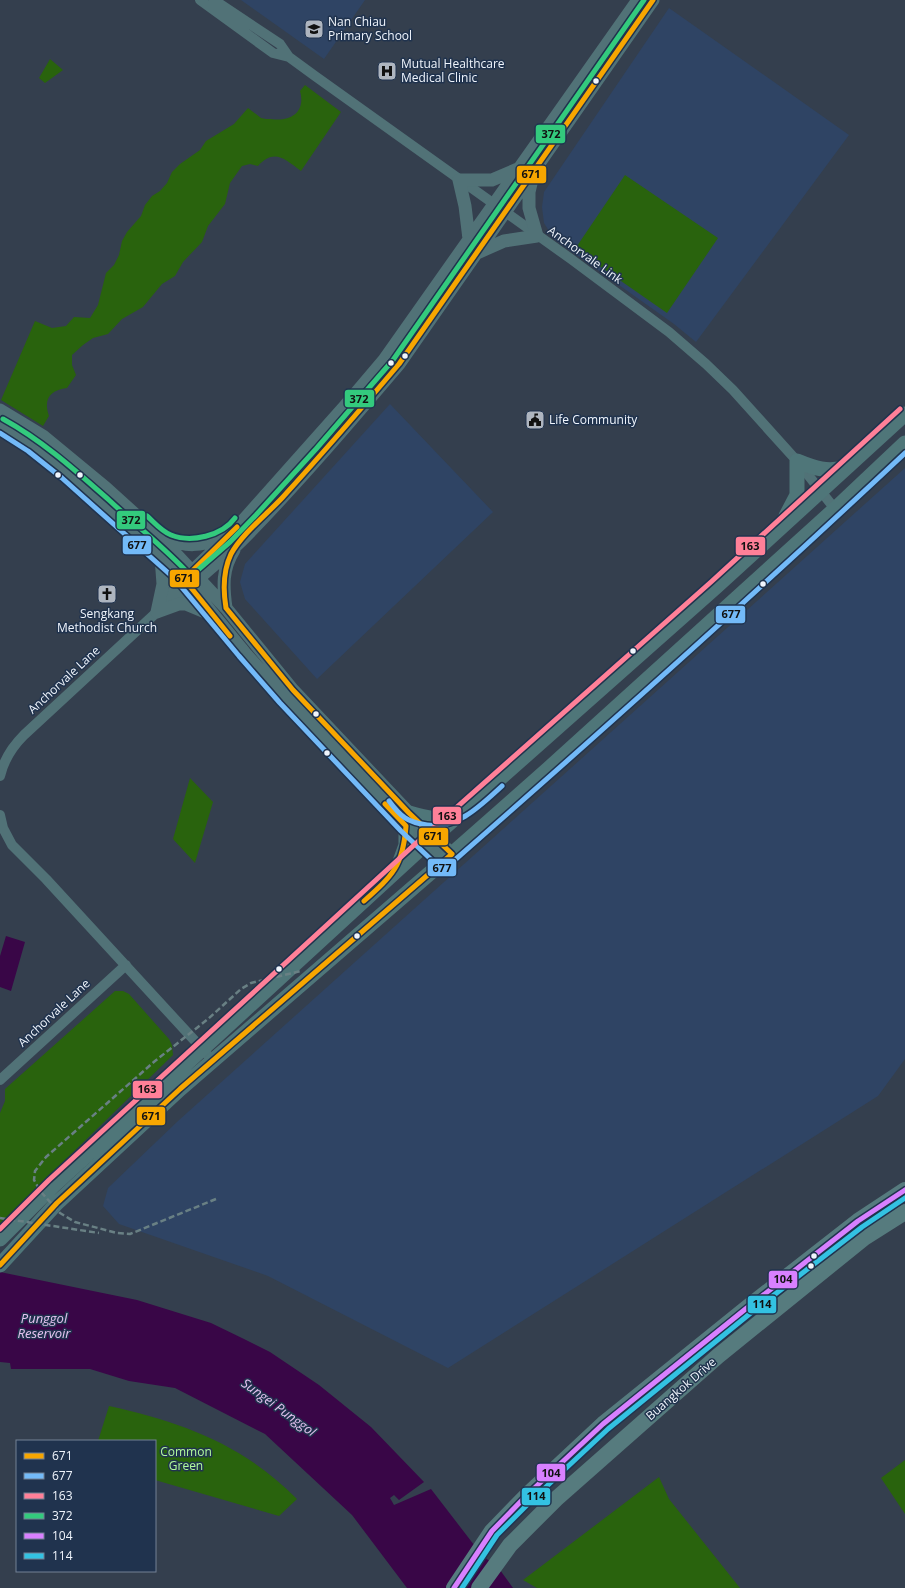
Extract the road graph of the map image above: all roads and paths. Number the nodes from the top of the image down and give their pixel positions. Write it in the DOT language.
graph roads {
  1 [pos="200,0"];
  2 [pos="214,0"];
  3 [pos="638,0"];
  4 [pos="653,0"];
  5 [pos="289,57"];
  6 [pos="528,168"];
  7 [pos="459,180"];
  8 [pos="499,209"];
  9 [pos="537,236"];
  10 [pos="469,239"];
  11 [pos="475,255"];
  12 [pos="0,410"];
  13 [pos="905,414"];
  14 [pos="0,425"];
  15 [pos="905,443"];
  16 [pos="796,461"];
  17 [pos="850,466"];
  18 [pos="821,491"];
  19 [pos="835,508"];
  20 [pos="777,530"];
  21 [pos="160,536"];
  22 [pos="235,538"];
  23 [pos="161,558"];
  24 [pos="191,578"];
  25 [pos="226,608"];
  26 [pos="157,612"];
  27 [pos="212,614"];
  28 [pos="0,776"];
  29 [pos="463,810"];
  30 [pos="0,815"];
  31 [pos="408,820"];
  32 [pos="430,841"];
  33 [pos="448,858"];
  34 [pos="397,870"];
  35 [pos="126,965"];
  36 [pos="202,1048"];
  37 [pos="212,1060"];
  38 [pos="0,1080"];
  39 [pos="905,1190"];
  40 [pos="905,1212"];
  41 [pos="0,1239"];
  42 [pos="5,1260"];
  43 [pos="454,1588"];
  44 [pos="479,1588"];
  1 -- 5 [label="street, Anchorvale Link"];
  2 -- 5 [label="street, Anchorvale Link"];
  3 -- 6 [label="street"];
  4 -- 6 [label="street"];
  5 -- 7 [label="street, Anchorvale Link"];
  6 -- 7 [label="street"];
  6 -- 8 [label="street"];
  6 -- 9 [label="street"];
  7 -- 8 [label="street, Anchorvale Link"];
  7 -- 10 [label="street"];
  8 -- 9 [label="street, Anchorvale Link"];
  8 -- 10 [label="street"];
  8 -- 11 [label="street"];
  9 -- 11 [label="street"];
  9 -- 16 [label="street, Anchorvale Link"];
  10 -- 22 [label="street"];
  11 -- 22 [label="street"];
  12 -- 21 [label="street"];
  13 -- 17 [label="main road"];
  14 -- 23 [label="street"];
  15 -- 19 [label="main road"];
  16 -- 17 [label="main road"];
  16 -- 18 [label="street, Anchorvale Link"];
  16 -- 20 [label="main road"];
  17 -- 18 [label="main road"];
  18 -- 19 [label="street, Anchorvale Link"];
  18 -- 20 [label="main road"];
  19 -- 33 [label="main road"];
  20 -- 29 [label="main road"];
  21 -- 22 [label="street"];
  21 -- 24 [label="street"];
  22 -- 24 [label="street"];
  22 -- 25 [label="street"];
  23 -- 24 [label="street"];
  23 -- 26 [label="street"];
  24 -- 25 [label="street"];
  24 -- 26 [label="street, Anchorvale Lane"];
  24 -- 27 [label="street"];
  25 -- 31 [label="street"];
  26 -- 27 [label="street"];
  26 -- 28 [label="street, Anchorvale Lane"];
  27 -- 31 [label="street"];
  29 -- 31 [label="main road"];
  29 -- 32 [label="main road"];
  30 -- 35 [label="street"];
  31 -- 32 [label="street"];
  31 -- 34 [label="main road"];
  32 -- 33 [label="street"];
  32 -- 34 [label="main road"];
  33 -- 37 [label="main road"];
  34 -- 36 [label="main road"];
  35 -- 36 [label="street"];
  35 -- 38 [label="street, Anchorvale Lane"];
  36 -- 37 [label="street"];
  36 -- 41 [label="main road"];
  37 -- 42 [label="main road"];
  39 -- 43 [label="main road, Buangkok Drive"];
  40 -- 44 [label="main road, Buangkok Drive"];
}
